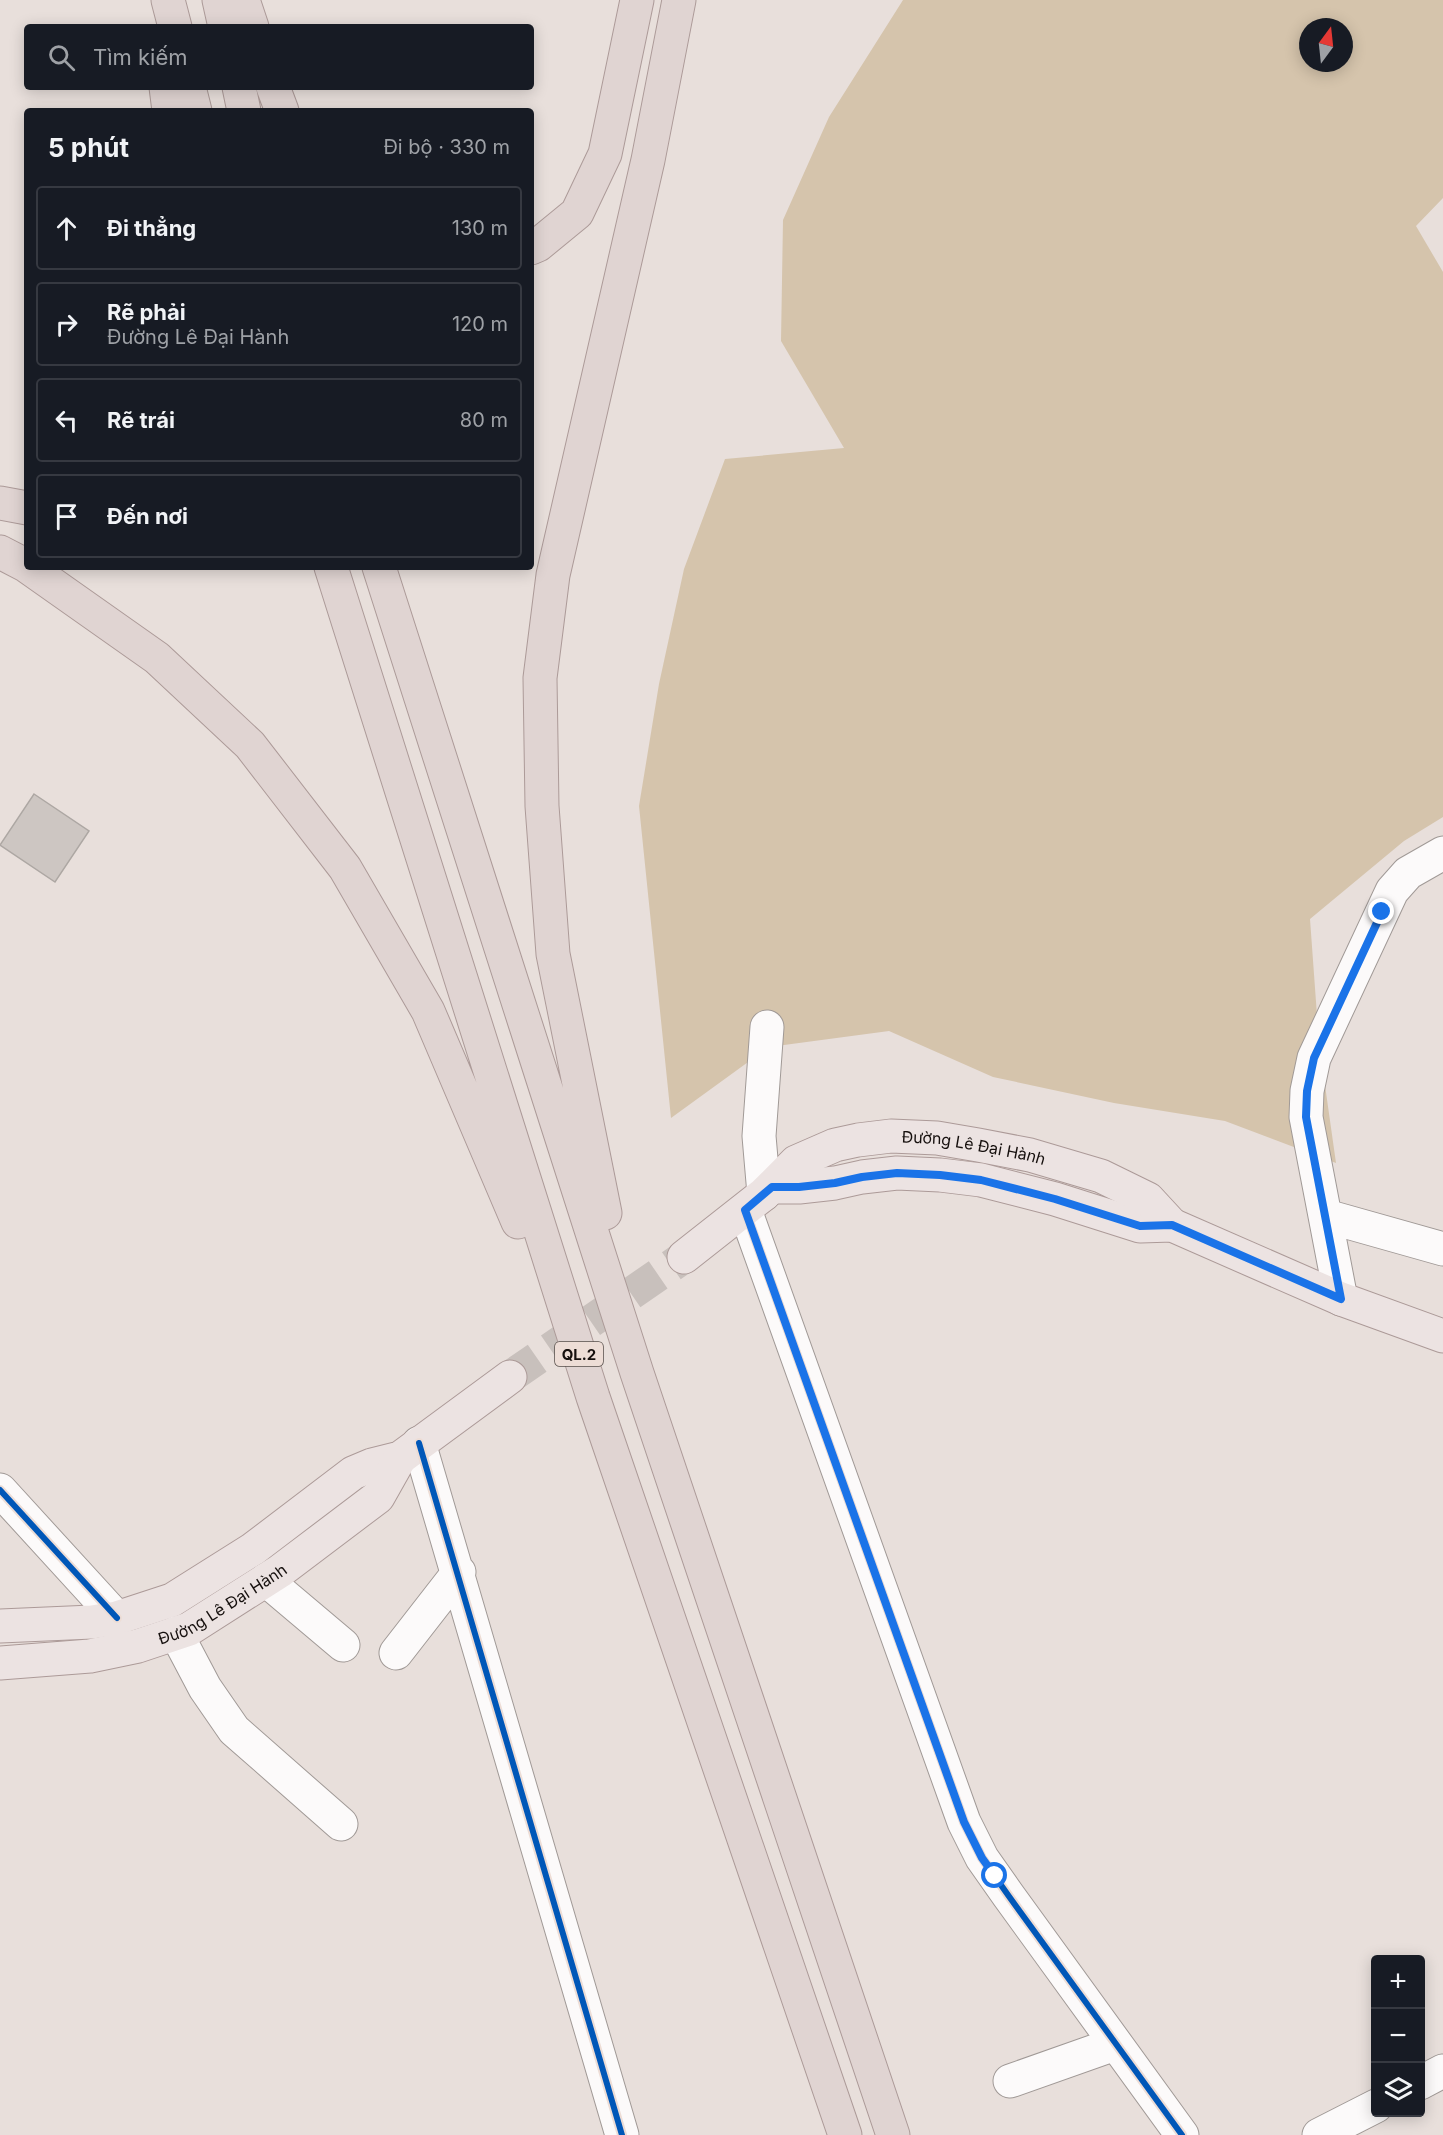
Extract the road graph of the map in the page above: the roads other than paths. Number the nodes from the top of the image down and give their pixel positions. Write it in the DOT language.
graph roads {
  1 [pos="152,0"];
  2 [pos="168,0"];
  3 [pos="219,0"];
  4 [pos="243,0"];
  5 [pos="637,0"];
  6 [pos="680,0"];
  7 [pos="156,24"];
  8 [pos="174,24"];
  9 [pos="224,24"];
  10 [pos="251,24"];
  11 [pos="166,90"];
  12 [pos="190,90"];
  13 [pos="240,90"];
  14 [pos="274,90"];
  15 [pos="170,108"];
  16 [pos="194,108"];
  17 [pos="243,108"];
  18 [pos="281,108"];
  19 [pos="534,247"];
  20 [pos="0,503"];
  21 [pos="24,507"];
  22 [pos="0,552"];
  23 [pos="24,565"];
  24 [pos="31,570"];
  25 [pos="332,570"];
  26 [pos="381,570"];
  27 [pos="1443,853"];
  28 [pos="767,1027"];
  29 [pos="761,1197"];
  30 [pos="1326,1216"];
  31 [pos="1443,1249"];
  32 [pos="684,1257"];
  33 [pos="1341,1299"];
  34 [pos="1443,1336"];
  35 [pos="637,1373"];
  36 [pos="510,1377"];
  37 [pos="593,1397"];
  38 [pos="410,1450"];
  39 [pos="7,1506"];
  40 [pos="459,1572"];
  41 [pos="266,1580"];
  42 [pos="117,1618"];
  43 [pos="0,1626"];
  44 [pos="176,1634"];
  45 [pos="343,1645"];
  46 [pos="396,1653"];
  47 [pos="0,1663"];
  48 [pos="341,1824"];
  49 [pos="1115,2044"];
  50 [pos="1443,2071"];
  51 [pos="1010,2080"];
  52 [pos="1425,2080"];
  53 [pos="1371,2109"];
  54 [pos="622,2135"];
  55 [pos="844,2135"];
  56 [pos="893,2135"];
  57 [pos="1182,2135"];
  58 [pos="1319,2135"];
  1 -- 7 [label="highway"];
  2 -- 8 [label="highway"];
  3 -- 9 [label="highway"];
  4 -- 10 [label="highway"];
  5 -- 19 [label="highway"];
  6 -- 35 [label="highway"];
  11 -- 15 [label="highway"];
  12 -- 16 [label="highway"];
  13 -- 17 [label="highway"];
  14 -- 18 [label="highway"];
  20 -- 21 [label="highway"];
  22 -- 23 [label="highway"];
  24 -- 37 [label="highway"];
  25 -- 37 [label="highway, QL.2"];
  26 -- 35 [label="highway, QL.2"];
  27 -- 30 [label="street"];
  28 -- 29 [label="street"];
  29 -- 32 [label="main road, Đường Lê Đại Hành"];
  29 -- 33 [label="main road, Đường Lê Đại Hành"];
  29 -- 49 [label="street"];
  30 -- 31 [label="street"];
  30 -- 33 [label="street"];
  33 -- 34 [label="main road, Đường Lê Đại Hành"];
  35 -- 56 [label="highway, QL.2"];
  36 -- 38 [label="main road, Đường Lê Đại Hành"];
  37 -- 55 [label="highway, QL.2"];
  38 -- 40 [label="street"];
  38 -- 41 [label="main road, Đường Lê Đại Hành"];
  38 -- 42 [label="main road, Đường Lê Đại Hành"];
  39 -- 42 [label="street"];
  40 -- 46 [label="street"];
  40 -- 54 [label="street"];
  41 -- 44 [label="main road, Đường Lê Đại Hành"];
  41 -- 45 [label="street"];
  42 -- 43 [label="main road, Đường Lê Đại Hành"];
  44 -- 47 [label="main road, Đường Lê Đại Hành"];
  44 -- 48 [label="street"];
  49 -- 51 [label="street"];
  49 -- 57 [label="street"];
  50 -- 52 [label="street"];
  53 -- 58 [label="street"];
}
